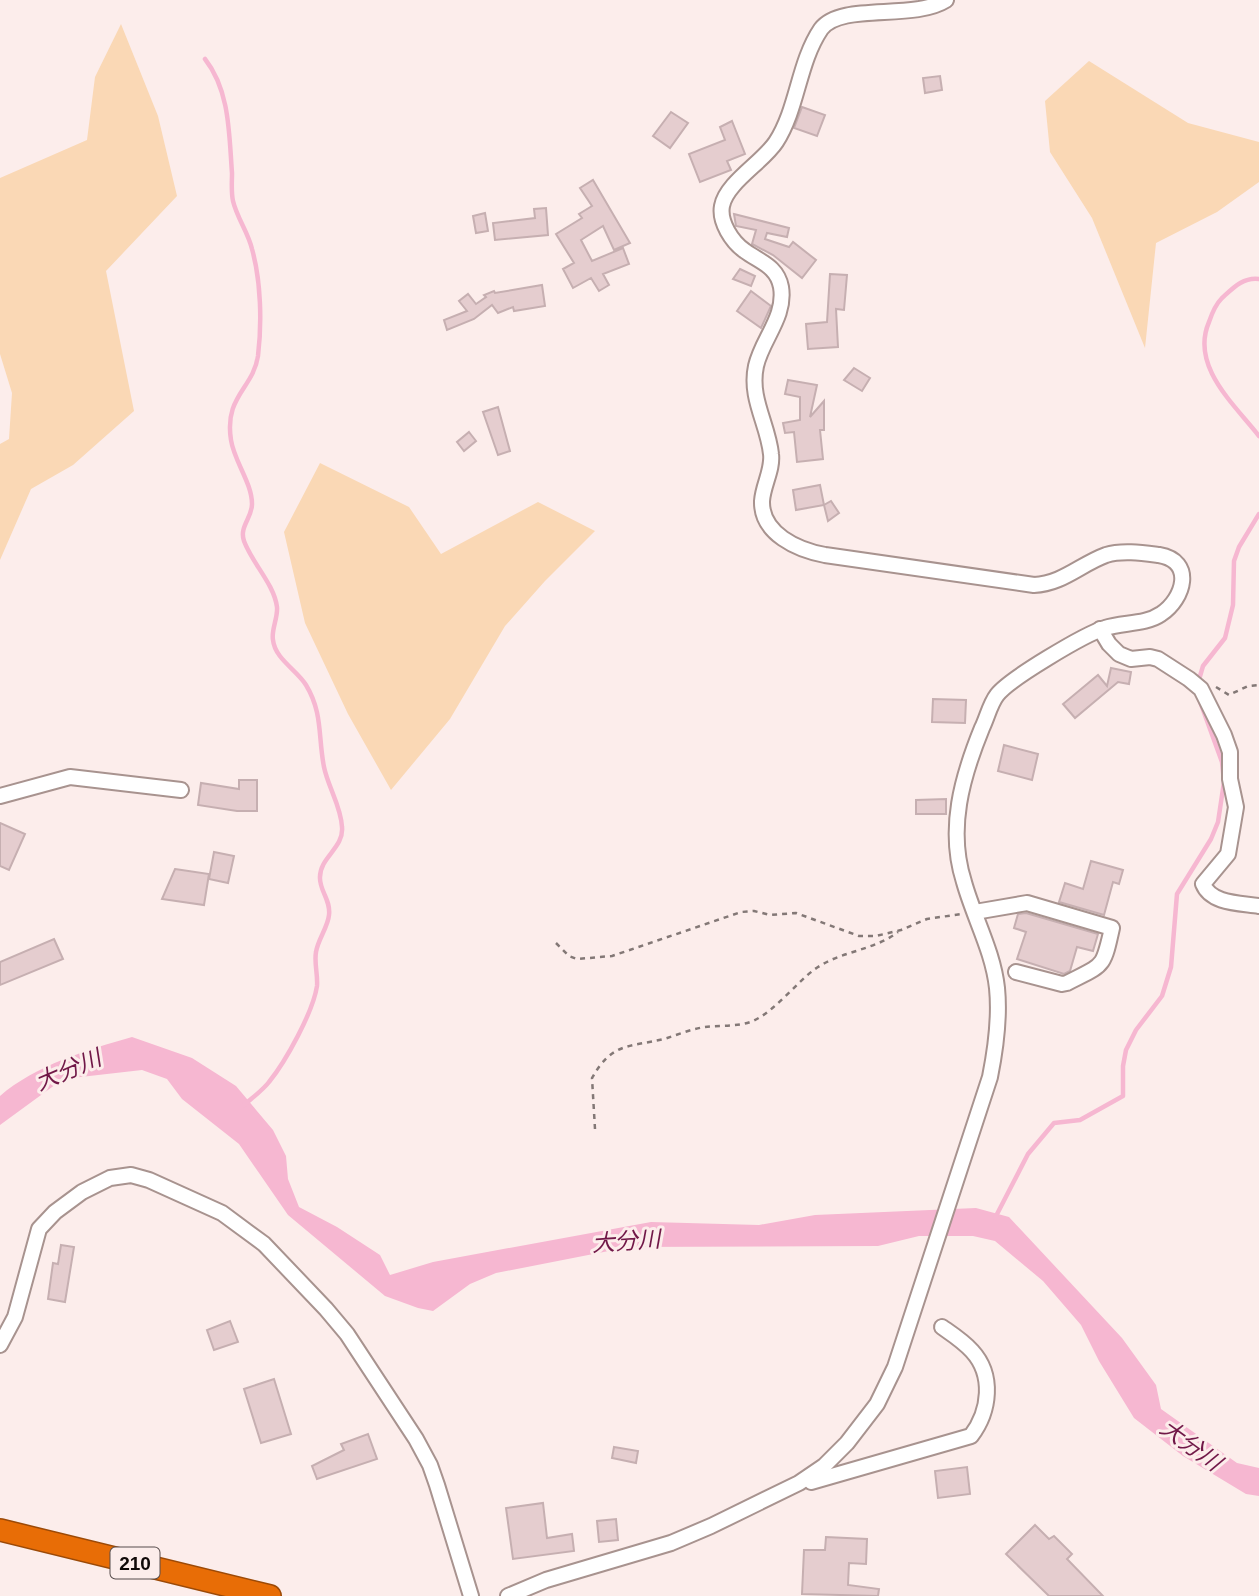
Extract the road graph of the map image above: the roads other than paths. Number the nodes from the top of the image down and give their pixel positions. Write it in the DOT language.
graph roads {
  1 [pos="946,0"];
  2 [pos="1100,629"];
  3 [pos="181,790"];
  4 [pos="0,796"];
  5 [pos="1259,906"];
  6 [pos="975,912"];
  7 [pos="1016,972"];
  8 [pos="942,1327"];
  9 [pos="0,1345"];
  10 [pos="787,1491"];
  11 [pos="0,1530"];
  12 [pos="270,1596"];
  13 [pos="471,1596"];
  14 [pos="508,1596"];
  1 -- 2 [label="street"];
  2 -- 5 [label="street"];
  2 -- 6 [label="street"];
  3 -- 4 [label="street"];
  6 -- 7 [label="street"];
  6 -- 10 [label="street"];
  8 -- 10 [label="street"];
  9 -- 13 [label="street"];
  10 -- 14 [label="street"];
  11 -- 12 [label="highway, 210"];
}
